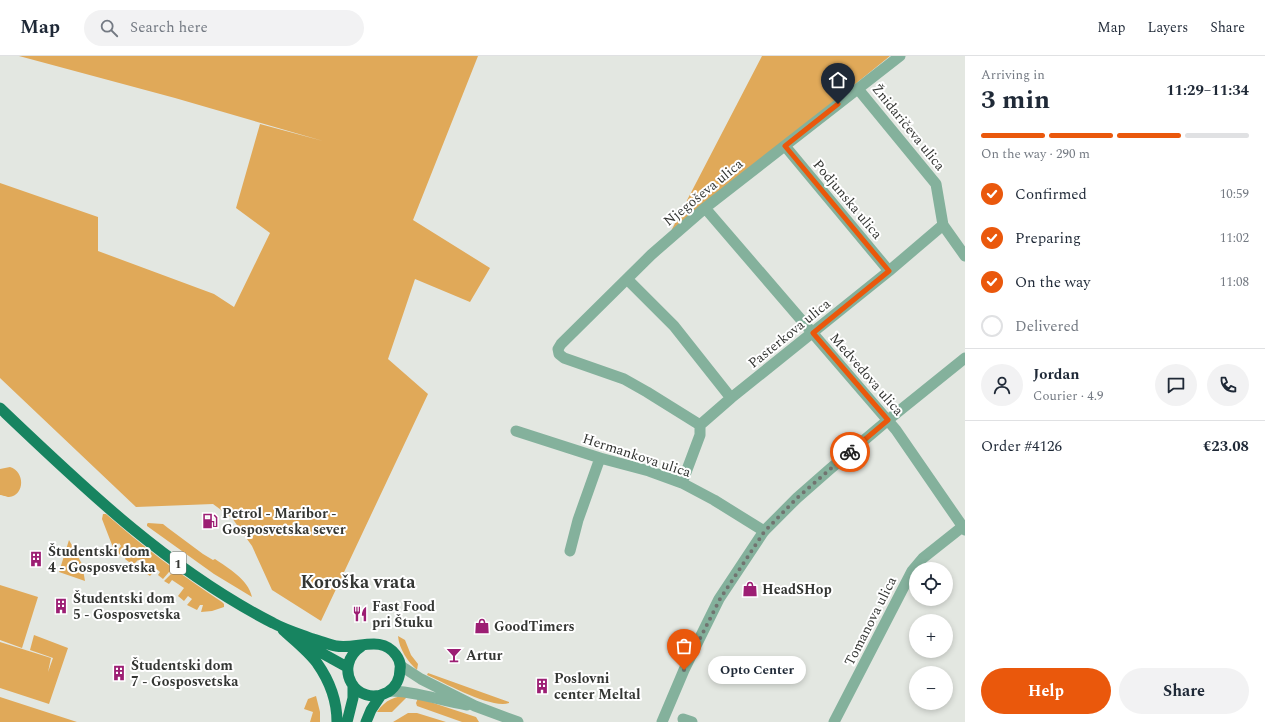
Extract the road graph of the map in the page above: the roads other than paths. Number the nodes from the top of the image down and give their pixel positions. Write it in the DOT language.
graph roads {
  1 [pos="900,56"];
  2 [pos="858,89"];
  3 [pos="785,146"];
  4 [pos="705,208"];
  5 [pos="943,225"];
  6 [pos="965,256"];
  7 [pos="889,271"];
  8 [pos="627,279"];
  9 [pos="813,333"];
  10 [pos="965,358"];
  11 [pos="730,398"];
  12 [pos="0,408"];
  13 [pos="888,420"];
  14 [pos="700,426"];
  15 [pos="516,431"];
  16 [pos="600,458"];
  17 [pos="682,483"];
  18 [pos="964,529"];
  19 [pos="764,532"];
  20 [pos="570,552"];
  21 [pos="280,626"];
  22 [pos="362,646"];
  23 [pos="401,666"];
  24 [pos="347,667"];
  25 [pos="353,686"];
  26 [pos="385,693"];
  27 [pos="475,706"];
  28 [pos="337,722"];
  29 [pos="347,722"];
  30 [pos="366,722"];
  31 [pos="518,722"];
  32 [pos="662,722"];
  33 [pos="834,722"];
  1 -- 2 [label="street, Njegoševa ulica"];
  2 -- 3 [label="street, Njegoševa ulica"];
  2 -- 5 [label="street, Žnidaričeva ulica"];
  3 -- 4 [label="street, Njegoševa ulica"];
  3 -- 7 [label="street, Podjunska ulica"];
  4 -- 8 [label="street, Njegoševa ulica"];
  4 -- 9 [label="street, Medvedova ulica"];
  5 -- 6 [label="street"];
  5 -- 7 [label="street, Pasterkova ulica"];
  7 -- 9 [label="street, Pasterkova ulica"];
  8 -- 11 [label="street"];
  8 -- 14 [label="street, Njegoševa ulica"];
  9 -- 11 [label="street, Pasterkova ulica"];
  9 -- 13 [label="street, Medvedova ulica"];
  10 -- 13 [label="street"];
  11 -- 14 [label="street, Pasterkova ulica"];
  12 -- 21 [label="main road, 1"];
  13 -- 18 [label="street, Medvedova ulica"];
  13 -- 19 [label="street"];
  14 -- 17 [label="street"];
  15 -- 16 [label="street, Hermankova ulica"];
  16 -- 17 [label="street, Hermankova ulica"];
  16 -- 20 [label="street"];
  17 -- 19 [label="street, Hermankova ulica"];
  18 -- 33 [label="street, Tomanova ulica"];
  19 -- 32 [label="street"];
  21 -- 22 [label="main road, 1"];
  21 -- 24 [label="main road, 1"];
  21 -- 28 [label="main road, 1"];
  22 -- 23 [label="main road, 1"];
  22 -- 24 [label="main road"];
  23 -- 26 [label="main road"];
  23 -- 27 [label="street"];
  24 -- 25 [label="main road"];
  25 -- 26 [label="main road"];
  25 -- 29 [label="main road"];
  26 -- 27 [label="street"];
  26 -- 30 [label="main road"];
  27 -- 31 [label="street"];
}
